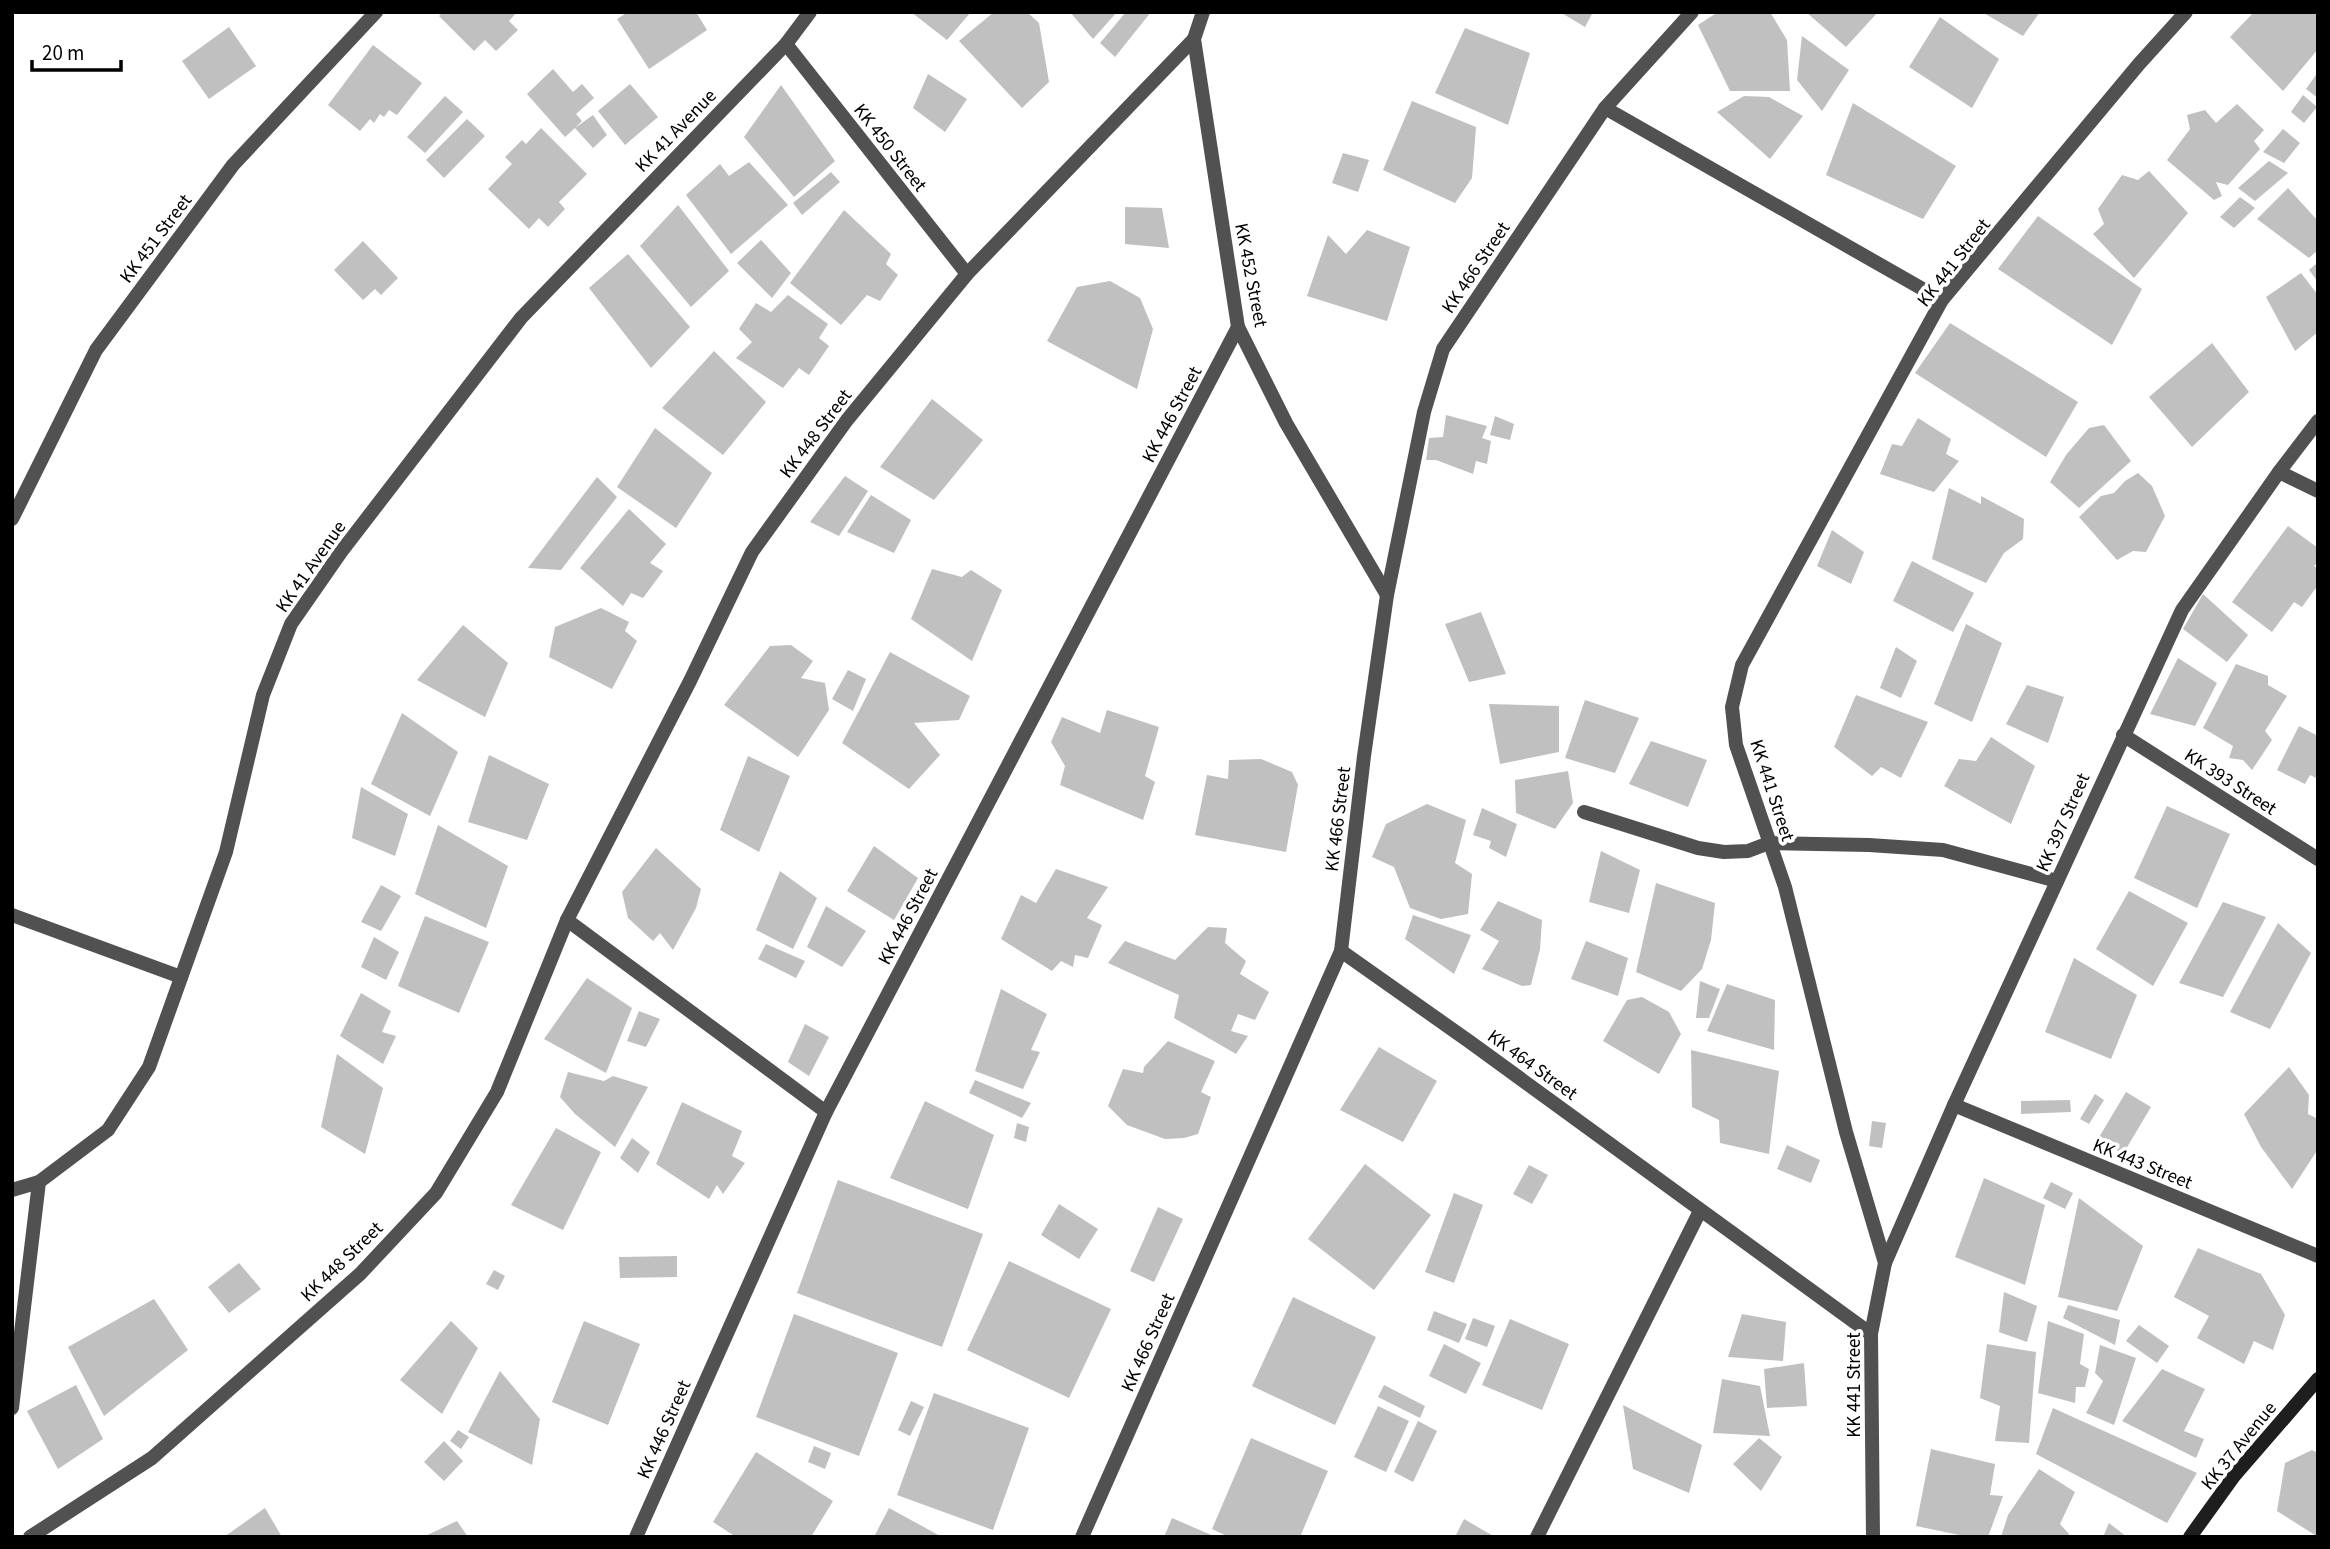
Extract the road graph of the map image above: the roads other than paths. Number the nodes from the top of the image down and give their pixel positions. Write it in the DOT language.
graph roads {
  1 [pos="376,12"];
  2 [pos="810,12"];
  3 [pos="1203,12"];
  4 [pos="1692,12"];
  5 [pos="2186,12"];
  6 [pos="1194,39"];
  7 [pos="786,44"];
  8 [pos="1605,108"];
  9 [pos="967,274"];
  10 [pos="1942,300"];
  11 [pos="1238,327"];
  12 [pos="2318,421"];
  13 [pos="2278,472"];
  14 [pos="2318,491"];
  15 [pos="12,519"];
  16 [pos="1387,595"];
  17 [pos="2123,735"];
  18 [pos="1584,812"];
  19 [pos="1769,843"];
  20 [pos="2318,859"];
  21 [pos="2057,881"];
  22 [pos="12,915"];
  23 [pos="567,920"];
  24 [pos="1341,951"];
  25 [pos="181,977"];
  26 [pos="1954,1105"];
  27 [pos="826,1112"];
  28 [pos="39,1182"];
  29 [pos="12,1190"];
  30 [pos="1700,1211"];
  31 [pos="2318,1256"];
  32 [pos="1885,1263"];
  33 [pos="1871,1335"];
  34 [pos="2318,1379"];
  35 [pos="12,1408"];
  36 [pos="30,1537"];
  37 [pos="636,1537"];
  38 [pos="1082,1537"];
  39 [pos="1537,1537"];
  40 [pos="1873,1537"];
  41 [pos="2190,1537"];
  1 -- 15 [label="street, KK 451 Street"];
  2 -- 7 [label="street, KK 41 Avenue"];
  3 -- 6 [label="street, KK 452 Street"];
  4 -- 8 [label="street, KK 466 Street"];
  5 -- 10 [label="street, KK 441 Street"];
  6 -- 9 [label="street, KK 448 Street"];
  6 -- 11 [label="street, KK 452 Street"];
  7 -- 9 [label="street, KK 450 Street"];
  7 -- 25 [label="street, KK 41 Avenue"];
  8 -- 10 [label="street"];
  8 -- 16 [label="street, KK 466 Street"];
  9 -- 23 [label="street, KK 448 Street"];
  10 -- 19 [label="street, KK 441 Street"];
  11 -- 16 [label="street, KK 452 Street"];
  11 -- 27 [label="street, KK 446 Street"];
  12 -- 13 [label="street, KK 397 Street"];
  13 -- 14 [label="street"];
  13 -- 17 [label="street, KK 397 Street"];
  16 -- 24 [label="street, KK 466 Street"];
  17 -- 20 [label="street, KK 393 Street"];
  17 -- 21 [label="street, KK 397 Street"];
  18 -- 19 [label="street"];
  19 -- 21 [label="street"];
  19 -- 32 [label="street, KK 441 Street"];
  21 -- 26 [label="street, KK 397 Street"];
  22 -- 25 [label="street"];
  23 -- 27 [label="street"];
  23 -- 36 [label="street, KK 448 Street"];
  24 -- 30 [label="street, KK 464 Street"];
  24 -- 38 [label="street, KK 466 Street"];
  25 -- 28 [label="street, KK 41 Avenue"];
  26 -- 31 [label="street, KK 443 Street"];
  26 -- 32 [label="street, KK 397 Street"];
  27 -- 37 [label="street, KK 446 Street"];
  28 -- 29 [label="street"];
  28 -- 35 [label="street"];
  30 -- 33 [label="street, KK 464 Street"];
  30 -- 39 [label="street"];
  32 -- 33 [label="street, KK 441 Street"];
  33 -- 40 [label="street, KK 441 Street"];
  34 -- 41 [label="main road, KK 37 Avenue"];
}
